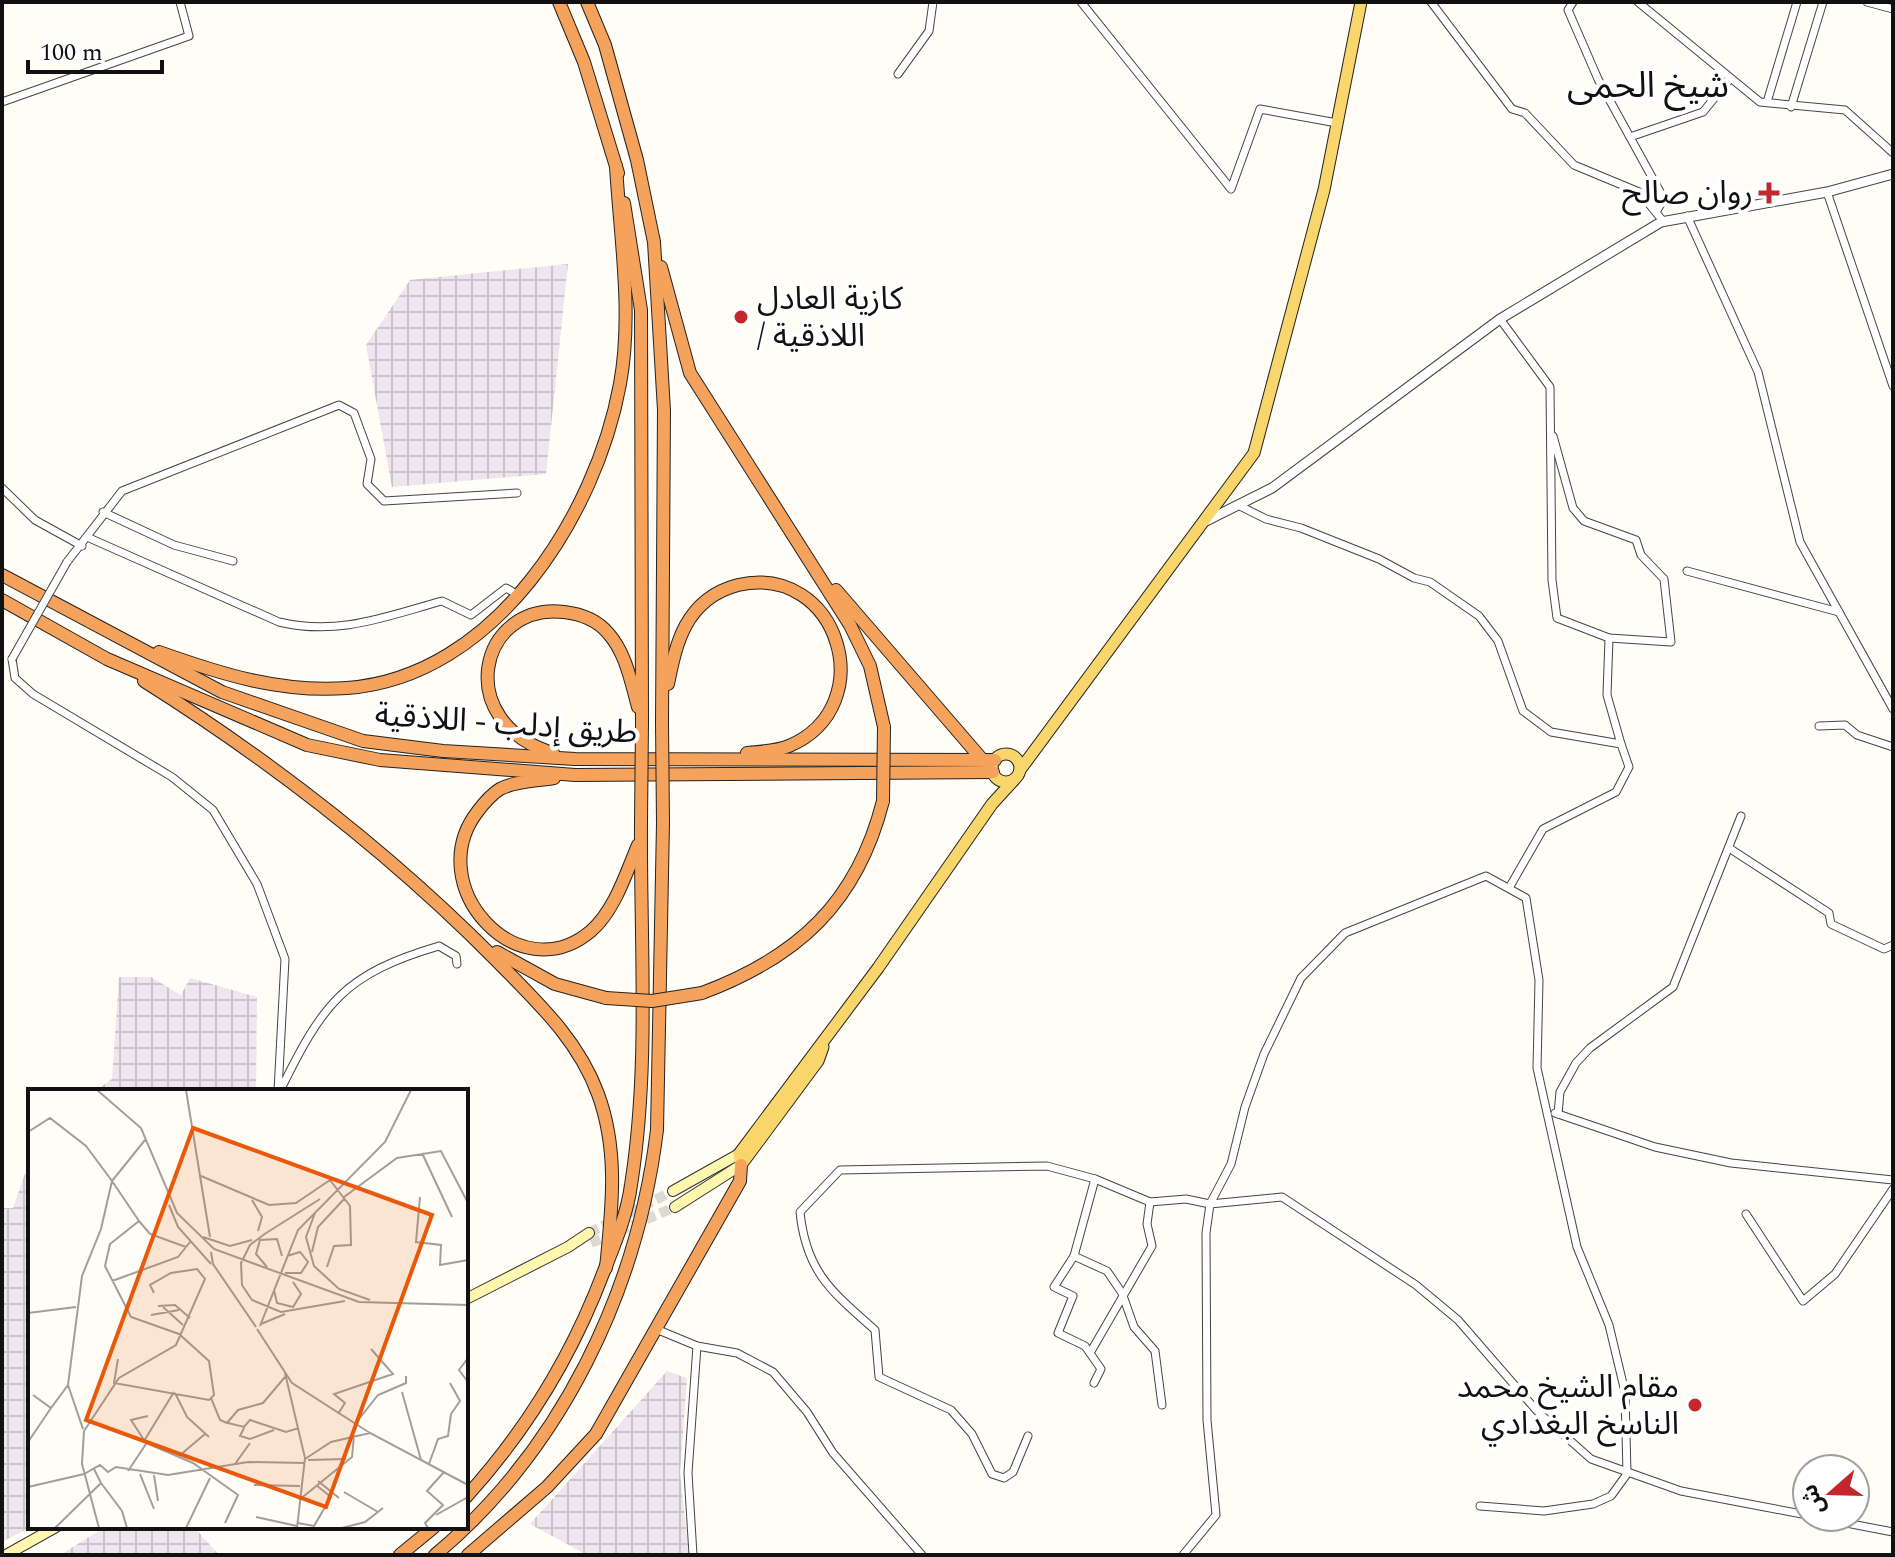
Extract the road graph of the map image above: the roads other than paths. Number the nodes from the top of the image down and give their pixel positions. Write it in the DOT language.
graph roads {
  1 [pos="180,2"];
  2 [pos="559,2"];
  3 [pos="587,2"];
  4 [pos="933,2"];
  5 [pos="1081,2"];
  6 [pos="1431,2"];
  7 [pos="1573,2"];
  8 [pos="1638,2"];
  9 [pos="1797,2"];
  10 [pos="1823,2"];
  11 [pos="1867,2"];
  12 [pos="1357,3"];
  13 [pos="1893,9"];
  14 [pos="898,74"];
  15 [pos="1730,79"];
  16 [pos="2,102"];
  17 [pos="1767,102"];
  18 [pos="1791,107"];
  19 [pos="1337,123"];
  20 [pos="1630,137"];
  21 [pos="1893,153"];
  22 [pos="616,166"];
  23 [pos="1893,174"];
  24 [pos="1827,192"];
  25 [pos="1656,212"];
  26 [pos="1687,215"];
  27 [pos="1663,221"];
  28 [pos="654,242"];
  29 [pos="1500,319"];
  30 [pos="1893,386"];
  31 [pos="1550,426"];
  32 [pos="2,488"];
  33 [pos="517,493"];
  34 [pos="1238,505"];
  35 [pos="103,512"];
  36 [pos="1202,523"];
  37 [pos="87,537"];
  38 [pos="82,546"];
  39 [pos="233,561"];
  40 [pos="814,564"];
  41 [pos="1687,571"];
  42 [pos="2,575"];
  43 [pos="518,595"];
  44 [pos="2,600"];
  45 [pos="1839,612"];
  46 [pos="114,636"];
  47 [pos="1609,638"];
  48 [pos="107,659"];
  49 [pos="1893,709"];
  50 [pos="642,722"];
  51 [pos="662,723"];
  52 [pos="1819,726"];
  53 [pos="1037,744"];
  54 [pos="1621,744"];
  55 [pos="1893,747"];
  56 [pos="1009,755"];
  57 [pos="980,757"];
  58 [pos="575,759"];
  59 [pos="694,761"];
  60 [pos="995,770"];
  61 [pos="575,775"];
  62 [pos="1017,775"];
  63 [pos="992,804"];
  64 [pos="1741,816"];
  65 [pos="641,838"];
  66 [pos="1729,848"];
  67 [pos="1509,888"];
  68 [pos="451,915"];
  69 [pos="1893,945"];
  70 [pos="457,964"];
  71 [pos="279,1089"];
  72 [pos="280,1089"];
  73 [pos="1545,1110"];
  74 [pos="1558,1114"];
  75 [pos="740,1159"];
  76 [pos="1095,1179"];
  77 [pos="1893,1180"];
  78 [pos="1893,1189"];
  79 [pos="673,1191"];
  80 [pos="1150,1202"];
  81 [pos="1210,1204"];
  82 [pos="675,1207"];
  83 [pos="1746,1214"];
  84 [pos="590,1238"];
  85 [pos="1074,1256"];
  86 [pos="606,1268"];
  87 [pos="1122,1293"];
  88 [pos="468,1298"];
  89 [pos="656,1329"];
  90 [pos="697,1346"];
  91 [pos="1090,1353"];
  92 [pos="1094,1383"];
  93 [pos="1162,1405"];
  94 [pos="1028,1436"];
  95 [pos="1627,1474"];
  96 [pos="468,1495"];
  97 [pos="1480,1506"];
  98 [pos="1791,1512"];
  99 [pos="468,1527"];
  100 [pos="1871,1528"];
  101 [pos="52,1529"];
  102 [pos="432,1529"];
  103 [pos="466,1529"];
  104 [pos="1893,1532"];
  105 [pos="6,1555"];
  106 [pos="400,1555"];
  107 [pos="435,1555"];
  108 [pos="468,1555"];
  109 [pos="693,1555"];
  110 [pos="922,1555"];
  111 [pos="1183,1555"];
  1 -- 16 [label="street"];
  2 -- 22 [label="highway"];
  3 -- 28 [label="highway"];
  4 -- 14 [label="street"];
  5 -- 19 [label="street"];
  6 -- 25 [label="street"];
  7 -- 20 [label="street"];
  8 -- 15 [label="street"];
  9 -- 17 [label="street"];
  10 -- 18 [label="street"];
  11 -- 13 [label="street"];
  12 -- 19 [label="main road"];
  15 -- 17 [label="street"];
  15 -- 20 [label="street"];
  17 -- 18 [label="street"];
  18 -- 21 [label="street"];
  19 -- 36 [label="main road"];
  20 -- 25 [label="street"];
  22 -- 43 [label="highway"];
  22 -- 50 [label="highway"];
  23 -- 24 [label="street"];
  24 -- 26 [label="street"];
  24 -- 30 [label="street"];
  25 -- 27 [label="street"];
  26 -- 27 [label="street"];
  26 -- 45 [label="street"];
  27 -- 29 [label="street"];
  28 -- 40 [label="highway"];
  28 -- 51 [label="highway"];
  29 -- 31 [label="street"];
  29 -- 34 [label="street"];
  31 -- 47 [label="street"];
  31 -- 47 [label="street"];
  32 -- 38 [label="street"];
  33 -- 35 [label="street"];
  34 -- 36 [label="street"];
  34 -- 54 [label="street"];
  35 -- 37 [label="street"];
  35 -- 39 [label="street"];
  36 -- 53 [label="main road"];
  37 -- 38 [label="street"];
  37 -- 43 [label="street"];
  38 -- 71 [label="street, bridge"];
  40 -- 57 [label="highway"];
  40 -- 68 [label="highway, bridge"];
  41 -- 45 [label="street"];
  42 -- 46 [label="highway, طريق إدلب - اللاذقية"];
  43 -- 46 [label="highway"];
  44 -- 48 [label="highway, طريق إدلب - اللاذقية"];
  45 -- 49 [label="street"];
  46 -- 58 [label="highway, طريق إدلب - اللاذقية"];
  47 -- 54 [label="street"];
  48 -- 61 [label="highway, طريق إدلب - اللاذقية"];
  48 -- 68 [label="highway"];
  50 -- 58 [label="highway"];
  50 -- 65 [label="highway, bridge"];
  51 -- 59 [label="highway"];
  51 -- 99 [label="highway, bridge"];
  52 -- 55 [label="street"];
  53 -- 56 [label="main road"];
  53 -- 62 [label="main road"];
  54 -- 67 [label="street"];
  56 -- 60 [label="main road"];
  56 -- 62 [label="main road"];
  57 -- 59 [label="highway, طريق إدلب - اللاذقية"];
  57 -- 60 [label="highway, طريق إدلب - اللاذقية"];
  58 -- 59 [label="highway, طريق إدلب - اللاذقية"];
  60 -- 61 [label="highway, طريق إدلب - اللاذقية"];
  60 -- 62 [label="main road"];
  60 -- 63 [label="main road"];
  61 -- 65 [label="highway"];
  62 -- 63 [label="main road"];
  63 -- 75 [label="main road"];
  64 -- 66 [label="street"];
  65 -- 86 [label="highway"];
  66 -- 69 [label="street"];
  66 -- 74 [label="street"];
  67 -- 73 [label="street"];
  67 -- 81 [label="street"];
  68 -- 86 [label="highway"];
  70 -- 72 [label="street"];
  73 -- 74 [label="street"];
  73 -- 95 [label="street"];
  74 -- 77 [label="street"];
  75 -- 79 [label="main road"];
  75 -- 82 [label="main road"];
  75 -- 89 [label="highway"];
  76 -- 80 [label="street"];
  76 -- 85 [label="street"];
  76 -- 94 [label="street"];
  78 -- 83 [label="street"];
  80 -- 81 [label="street"];
  80 -- 87 [label="street"];
  81 -- 95 [label="street"];
  81 -- 111 [label="street"];
  84 -- 88 [label="main road"];
  85 -- 87 [label="street"];
  85 -- 91 [label="street"];
  86 -- 96 [label="highway"];
  87 -- 91 [label="street"];
  87 -- 93 [label="street"];
  89 -- 90 [label="street"];
  89 -- 108 [label="highway"];
  90 -- 109 [label="street"];
  90 -- 110 [label="street"];
  91 -- 92 [label="street"];
  95 -- 97 [label="street"];
  95 -- 98 [label="street"];
  100 -- 104 [label="street"];
  101 -- 105 [label="main road"];
  102 -- 106 [label="highway"];
  103 -- 107 [label="highway, bridge"];
}
